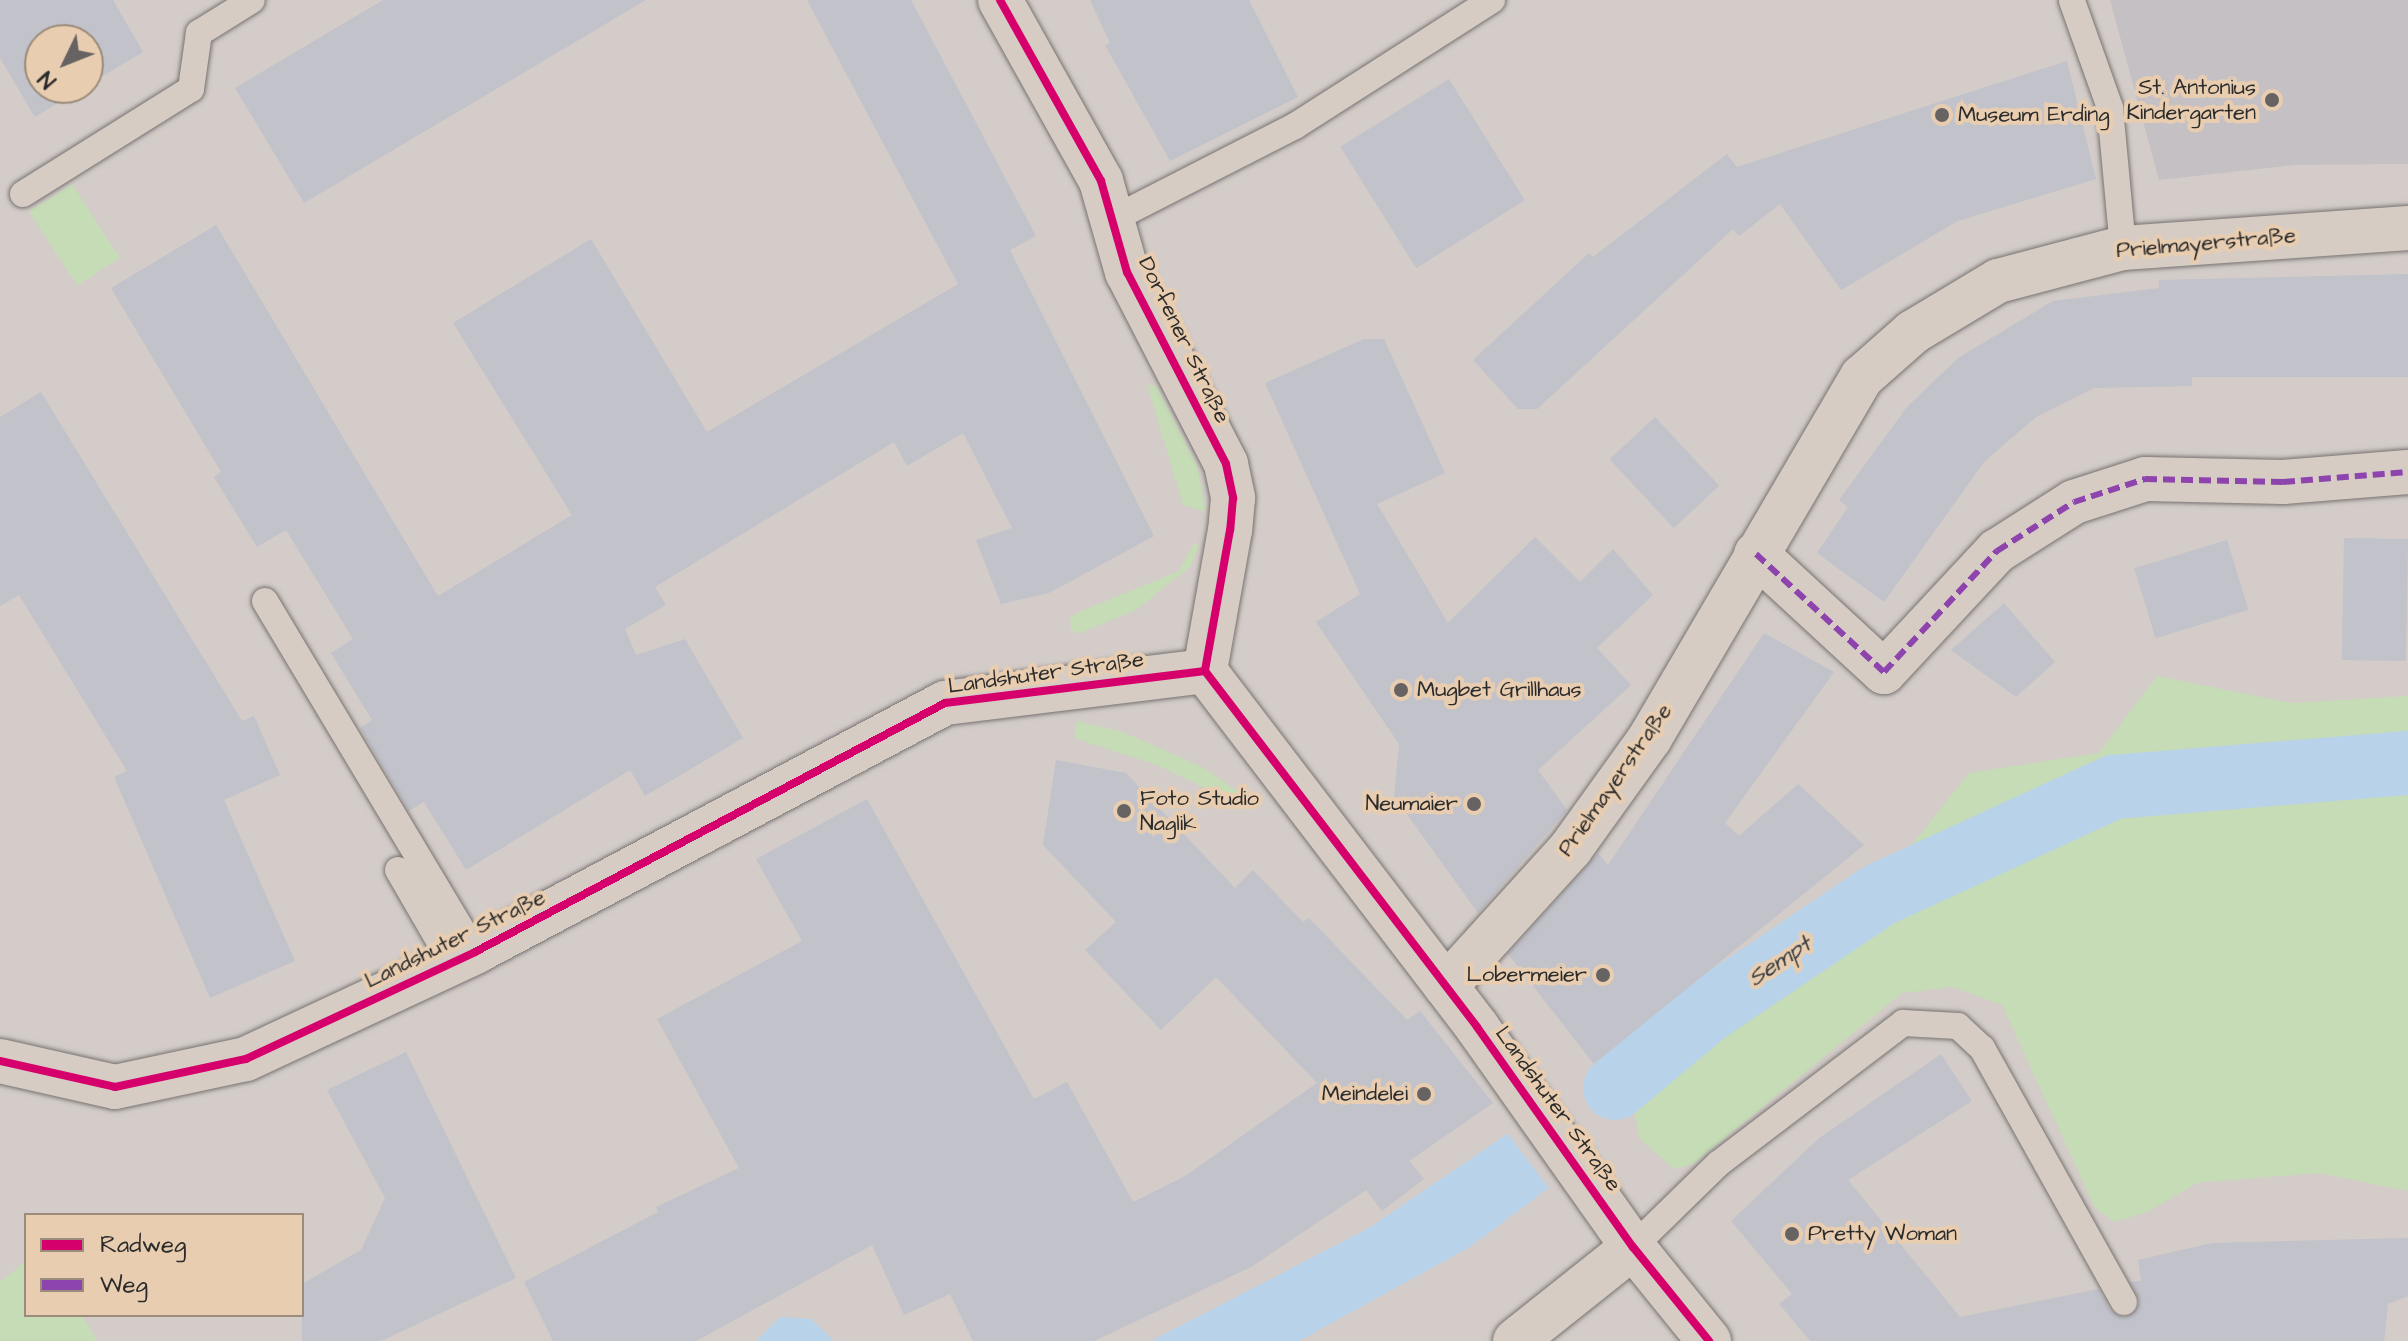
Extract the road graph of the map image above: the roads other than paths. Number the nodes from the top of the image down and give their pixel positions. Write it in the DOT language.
graph roads {
  1 [pos="252,0"];
  2 [pos="1000,0"];
  3 [pos="1492,0"];
  4 [pos="2072,1"];
  5 [pos="23,194"];
  6 [pos="1115,218"];
  7 [pos="2408,228"];
  8 [pos="2123,248"];
  9 [pos="2408,472"];
  10 [pos="1756,554"];
  11 [pos="265,601"];
  12 [pos="1205,671"];
  13 [pos="398,870"];
  14 [pos="463,958"];
  15 [pos="1446,986"];
  16 [pos="0,1061"];
  17 [pos="1633,1247"];
  18 [pos="2124,1302"];
  19 [pos="1515,1341"];
  20 [pos="1709,1341"];
  1 -- 5 [label="lane"];
  2 -- 6 [label="street, Dorfener Straße"];
  3 -- 6 [label="lane"];
  4 -- 8 [label="lane"];
  6 -- 12 [label="street, Dorfener Straße"];
  7 -- 8 [label="street, Prielmayerstraße"];
  8 -- 10 [label="street, Prielmayerstraße"];
  9 -- 10 [label="street"];
  10 -- 15 [label="street, Prielmayerstraße"];
  11 -- 14 [label="lane, Landshuter Straße"];
  12 -- 14 [label="street, Landshuter Straße"];
  12 -- 15 [label="street, Landshuter Straße"];
  13 -- 14 [label="lane"];
  14 -- 16 [label="street, Landshuter Straße"];
  15 -- 17 [label="street, Landshuter Straße"];
  17 -- 18 [label="lane"];
  17 -- 19 [label="street"];
  17 -- 20 [label="street, Landshuter Straße"];
}
